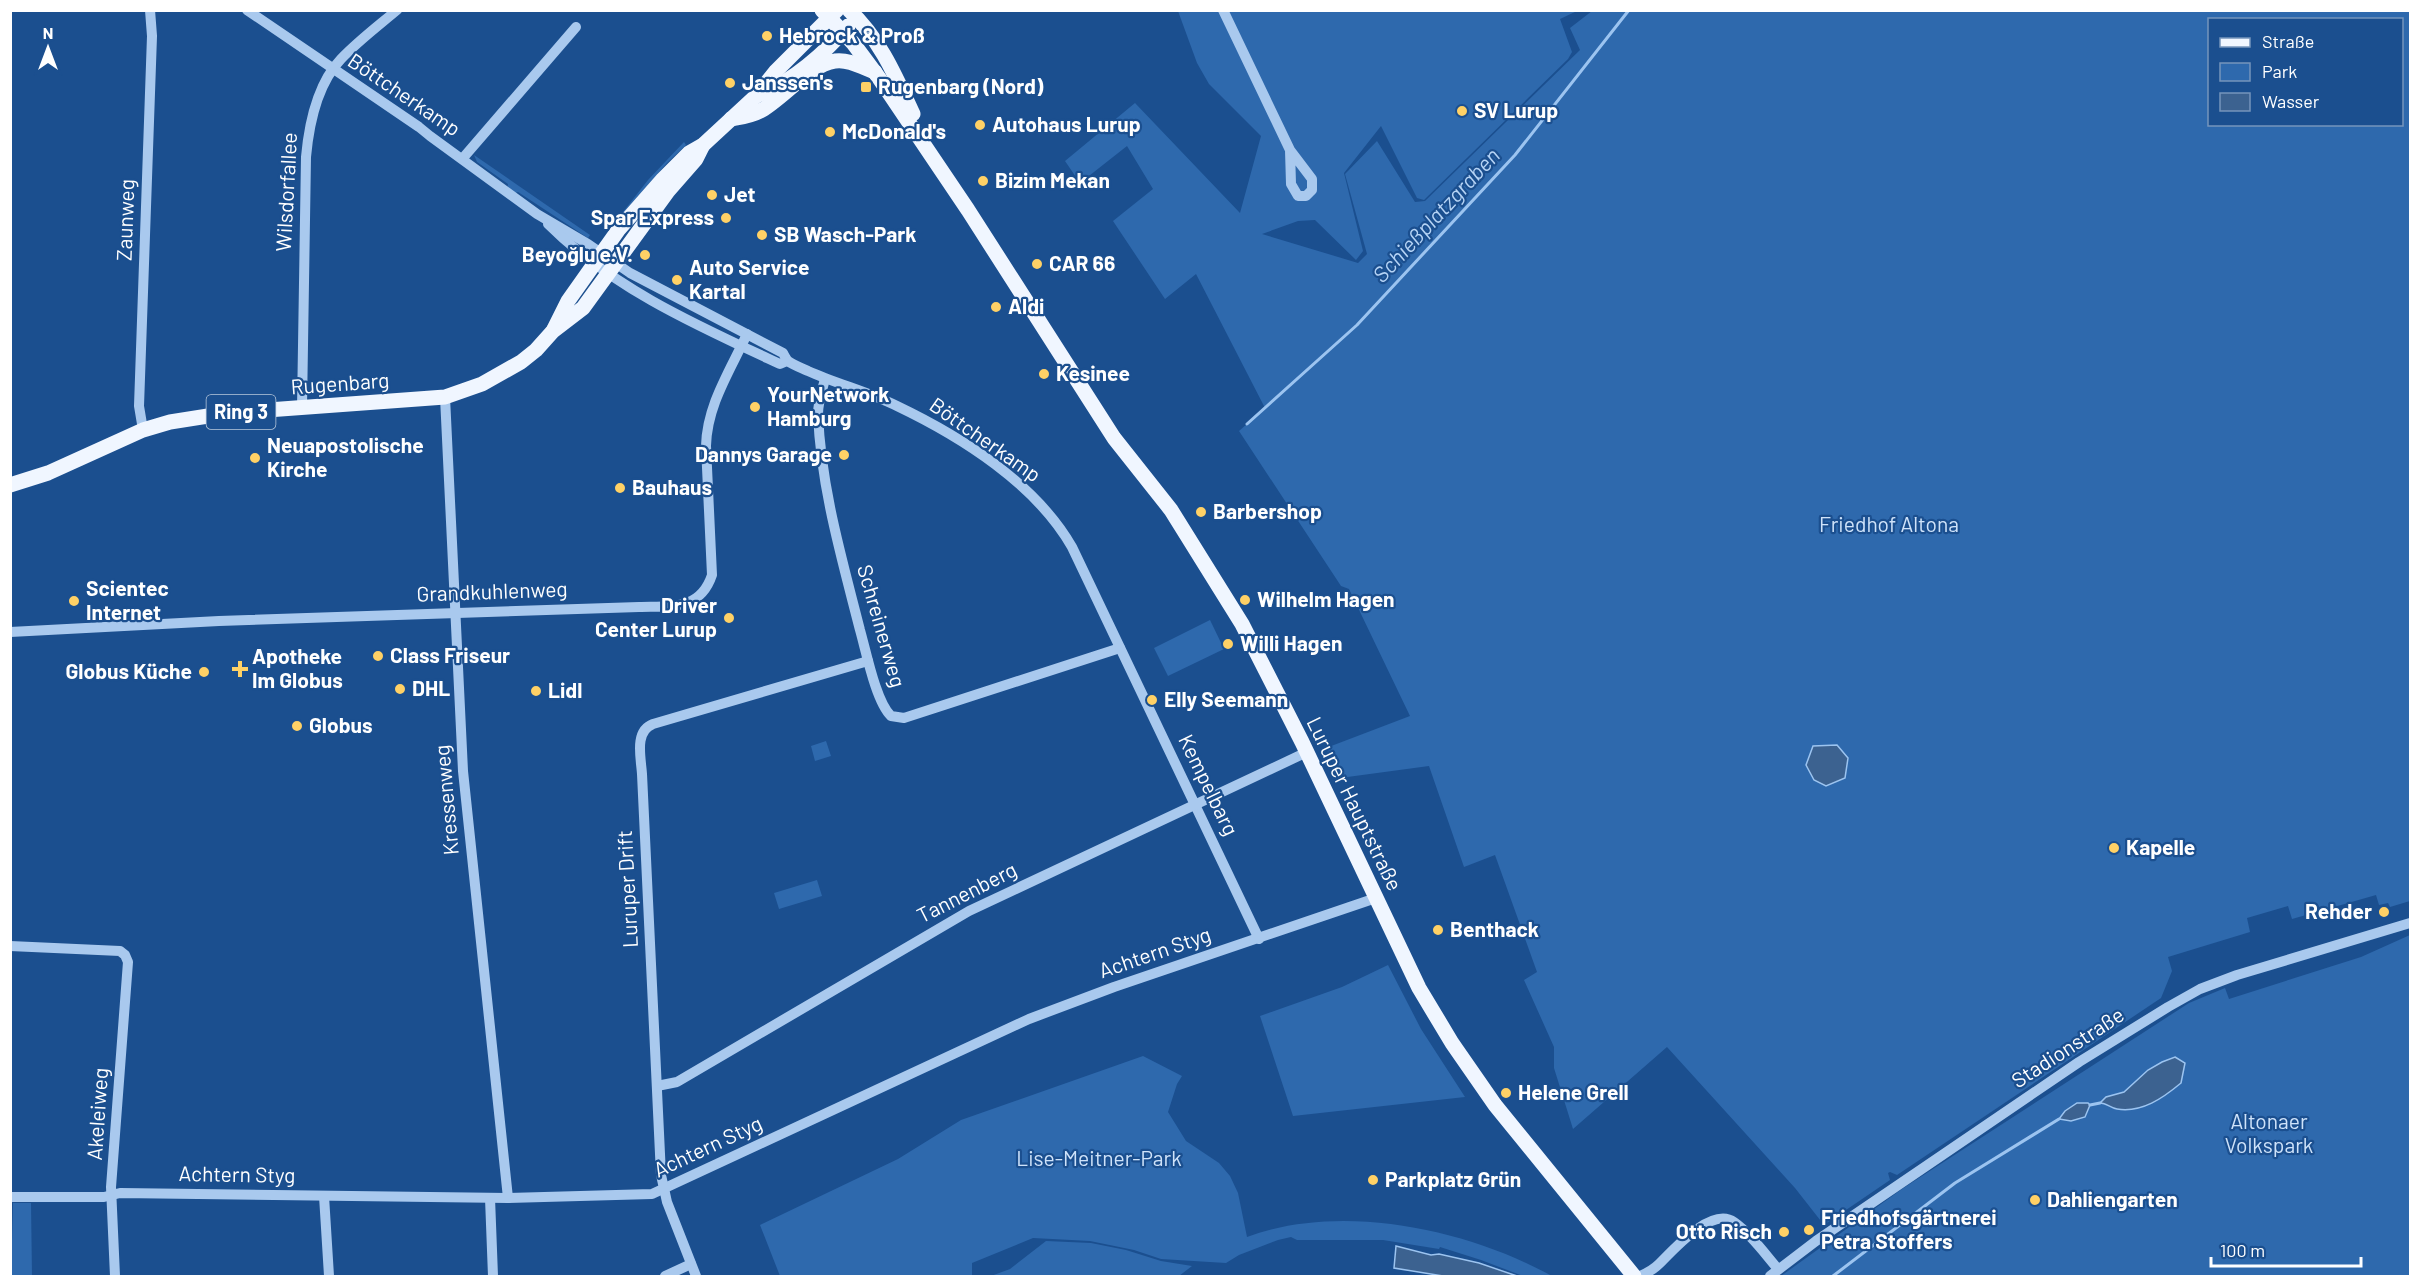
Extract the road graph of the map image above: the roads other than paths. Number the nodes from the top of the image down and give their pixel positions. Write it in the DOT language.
graph roads {
  1 [pos="150,10"];
  2 [pos="247,10"];
  3 [pos="397,10"];
  4 [pos="1223,10"];
  5 [pos="841,19"];
  6 [pos="576,27"];
  7 [pos="333,70"];
  8 [pos="875,72"];
  9 [pos="756,96"];
  10 [pos="731,119"];
  11 [pos="703,145"];
  12 [pos="1290,150"];
  13 [pos="463,158"];
  14 [pos="932,158"];
  15 [pos="598,259"];
  16 [pos="612,269"];
  17 [pos="552,331"];
  18 [pos="747,334"];
  19 [pos="741,346"];
  20 [pos="787,361"];
  21 [pos="825,379"];
  22 [pos="445,397"];
  23 [pos="302,408"];
  24 [pos="143,430"];
  25 [pos="48,473"];
  26 [pos="10,485"];
  27 [pos="10,497"];
  28 [pos="456,614"];
  29 [pos="10,632"];
  30 [pos="1120,648"];
  31 [pos="868,661"];
  32 [pos="1307,752"];
  33 [pos="1196,804"];
  34 [pos="1376,898"];
  35 [pos="2410,923"];
  36 [pos="1259,939"];
  37 [pos="10,946"];
  38 [pos="657,1086"];
  39 [pos="663,1190"];
  40 [pos="111,1195"];
  41 [pos="324,1196"];
  42 [pos="10,1197"];
  43 [pos="490,1198"];
  44 [pos="508,1198"];
  45 [pos="691,1264"];
  46 [pos="1774,1273"];
  47 [pos="115,1276"];
  48 [pos="329,1276"];
  49 [pos="493,1276"];
  50 [pos="665,1276"];
  51 [pos="696,1276"];
  52 [pos="1634,1276"];
  53 [pos="1640,1276"];
  1 -- 24 [label="street, Zaunweg"];
  2 -- 7 [label="street, Böttcherkamp"];
  3 -- 7 [label="street, Wilsdorfallee"];
  4 -- 12 [label="street"];
  5 -- 8 [label="main road, Luruper Hauptstraße"];
  5 -- 9 [label="main road, Rugenbarg / Ring 3"];
  5 -- 9 [label="main road, Rugenbarg / Ring 3"];
  5 -- 14 [label="main road, Luruper Hauptstraße"];
  6 -- 13 [label="street"];
  7 -- 13 [label="street, Böttcherkamp"];
  7 -- 23 [label="street, Wilsdorfallee"];
  8 -- 10 [label="main road"];
  8 -- 14 [label="main road, Luruper Hauptstraße"];
  9 -- 10 [label="main road, Rugenbarg / Ring 3"];
  10 -- 11 [label="main road, Rugenbarg / Ring 3"];
  11 -- 15 [label="main road, Rugenbarg / Ring 3"];
  11 -- 16 [label="main road, Rugenbarg / Ring 3"];
  13 -- 15 [label="street, Böttcherkamp"];
  14 -- 32 [label="main road, Luruper Hauptstraße"];
  15 -- 16 [label="street, Böttcherkamp"];
  15 -- 17 [label="main road, Rugenbarg / Ring 3"];
  16 -- 17 [label="main road, Rugenbarg / Ring 3"];
  16 -- 18 [label="street, Böttcherkamp"];
  16 -- 19 [label="street, Böttcherkamp"];
  17 -- 22 [label="main road, Rugenbarg / Ring 3"];
  18 -- 19 [label="street, Grandkuhlenweg"];
  18 -- 20 [label="street, Böttcherkamp"];
  19 -- 20 [label="street, Böttcherkamp"];
  19 -- 28 [label="street, Grandkuhlenweg"];
  20 -- 21 [label="street, Böttcherkamp"];
  21 -- 30 [label="street, Böttcherkamp"];
  21 -- 31 [label="street, Schreinerweg"];
  22 -- 23 [label="main road, Rugenbarg / Ring 3"];
  22 -- 28 [label="street, Kressenweg"];
  23 -- 24 [label="main road, Rugenbarg / Ring 3"];
  24 -- 25 [label="main road, Rugenbarg / Ring 3"];
  25 -- 26 [label="main road, Rugenbarg / Ring 3"];
  25 -- 27 [label="main road, Rugenbarg / Ring 3"];
  28 -- 29 [label="street, Grandkuhlenweg"];
  28 -- 44 [label="street, Kressenweg"];
  30 -- 31 [label="street, Schreinerweg"];
  30 -- 33 [label="street, Kempelbarg"];
  31 -- 38 [label="street, Luruper Drift"];
  32 -- 33 [label="street, Tannenberg"];
  32 -- 34 [label="main road, Luruper Hauptstraße"];
  33 -- 36 [label="street, Kempelbarg"];
  33 -- 38 [label="street, Tannenberg"];
  34 -- 36 [label="street, Achtern Styg"];
  34 -- 52 [label="main road, Luruper Hauptstraße"];
  35 -- 46 [label="street, Stadionstraße"];
  36 -- 39 [label="street, Achtern Styg"];
  37 -- 40 [label="street, Akeleiweg"];
  38 -- 39 [label="street, Luruper Drift"];
  39 -- 44 [label="street, Achtern Styg"];
  39 -- 45 [label="street, Luruper Drift"];
  40 -- 41 [label="street, Achtern Styg"];
  40 -- 42 [label="street, Achtern Styg"];
  40 -- 47 [label="street, Akeleiweg"];
  41 -- 43 [label="street, Achtern Styg"];
  41 -- 48 [label="street"];
  43 -- 44 [label="street, Achtern Styg"];
  43 -- 49 [label="street"];
  45 -- 50 [label="street"];
  45 -- 51 [label="street, Luruper Drift"];
  46 -- 53 [label="street, Stadionstraße"];
}
